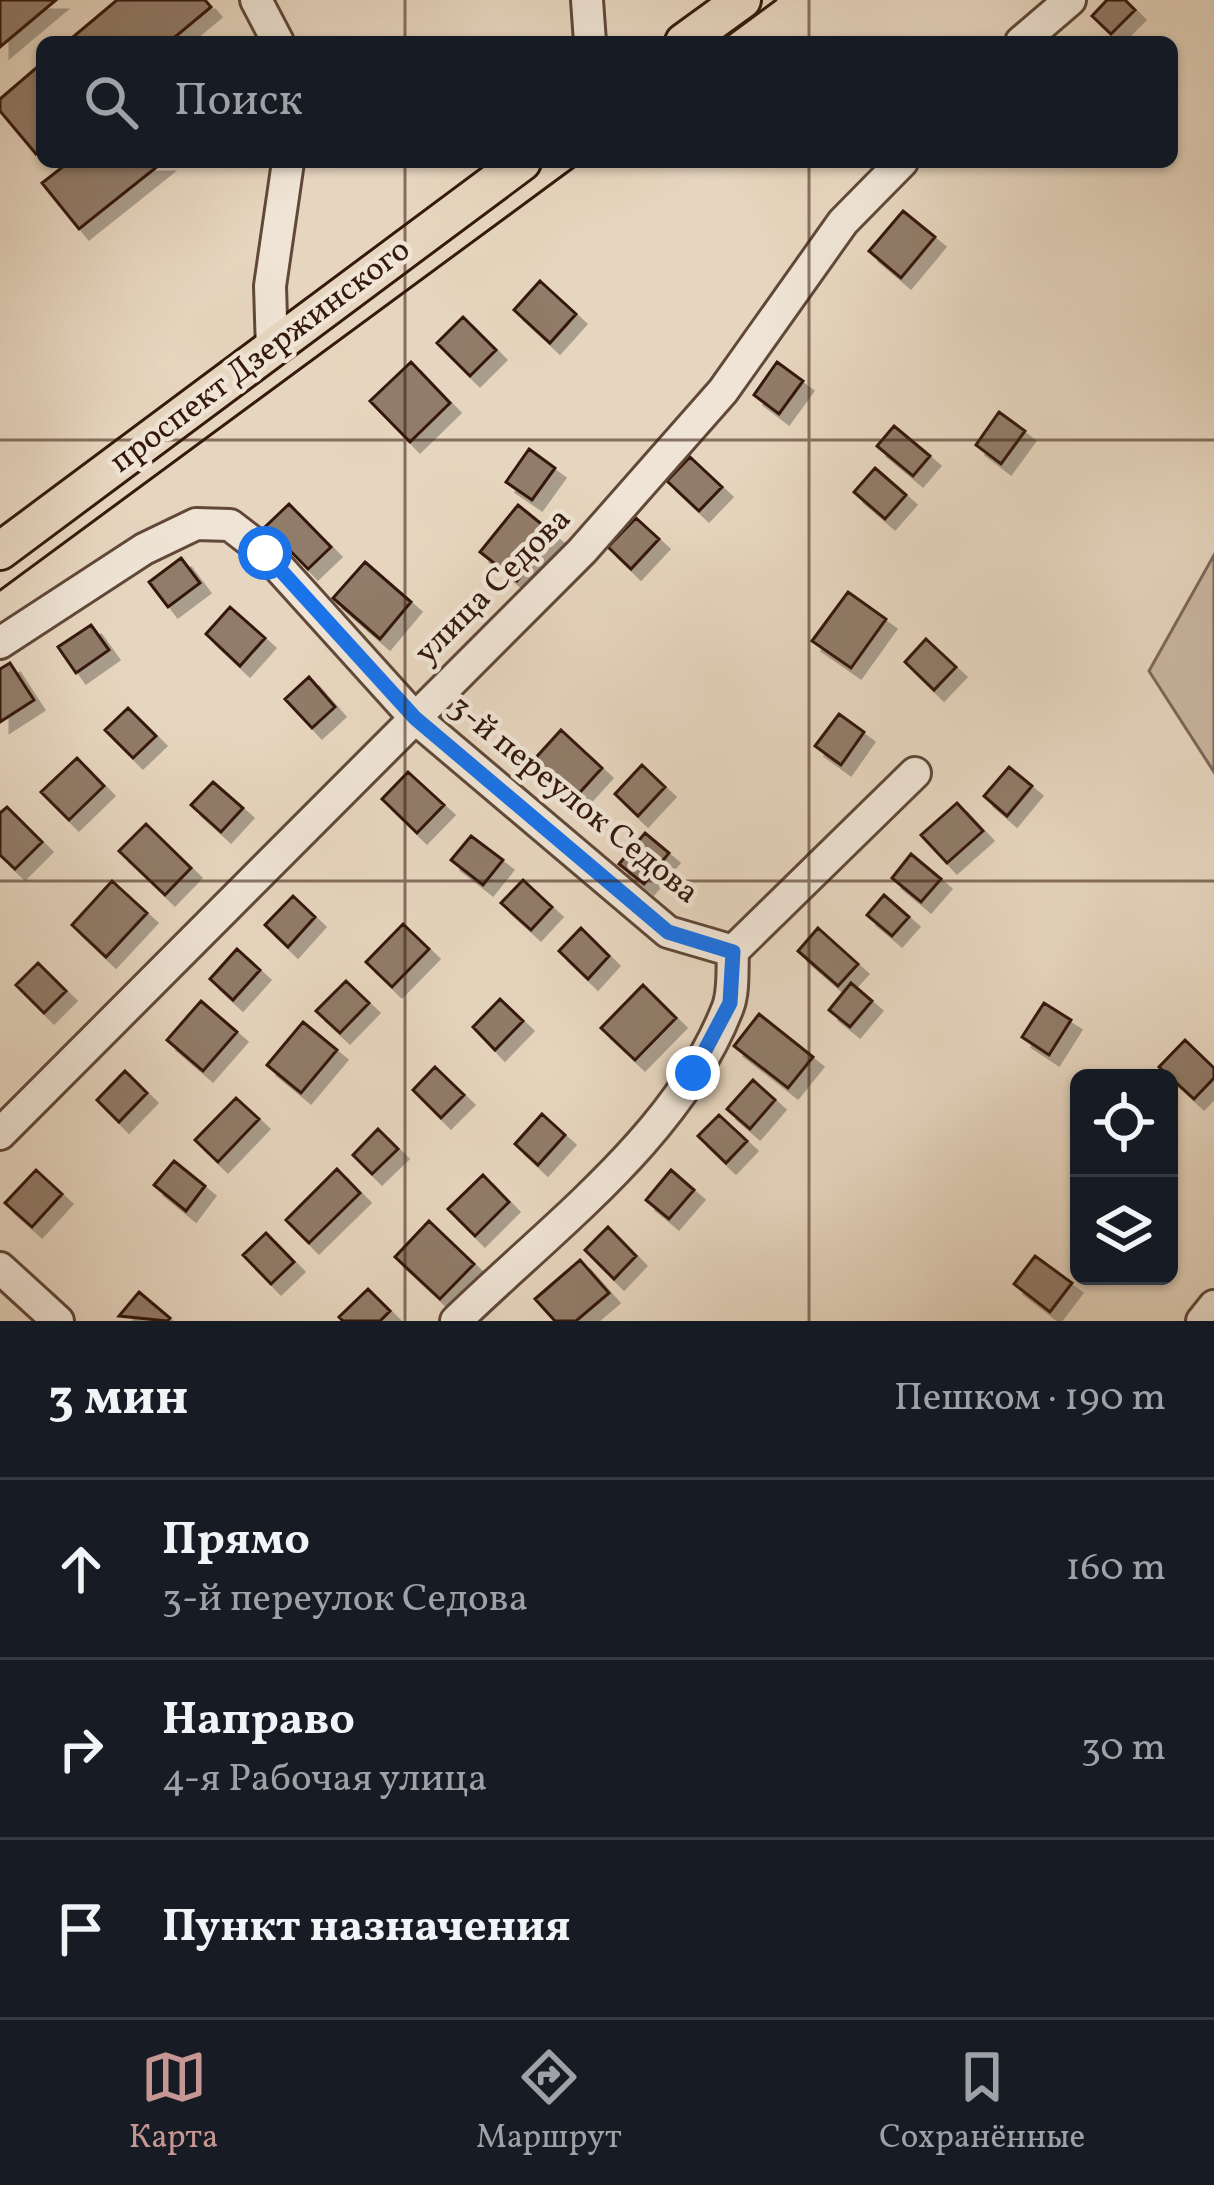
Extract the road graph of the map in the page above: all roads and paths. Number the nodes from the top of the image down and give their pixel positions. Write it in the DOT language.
graph roads {
  1 [pos="256,0"];
  2 [pos="586,0"];
  3 [pos="742,0"];
  4 [pos="1070,0"];
  5 [pos="275,36"];
  6 [pos="589,36"];
  7 [pos="692,36"];
  8 [pos="1029,36"];
  9 [pos="287,168"];
  10 [pos="514,168"];
  11 [pos="896,168"];
  12 [pos="272,350"];
  13 [pos="0,551"];
  14 [pos="0,644"];
  15 [pos="415,718"];
  16 [pos="916,773"];
  17 [pos="733,952"];
  18 [pos="0,1134"];
  19 [pos="0,1268"];
  20 [pos="1214,1306"];
  21 [pos="58,1321"];
  22 [pos="456,1321"];
  23 [pos="1202,1321"];
  1 -- 5 [label="street"];
  2 -- 6 [label="street"];
  3 -- 7 [label="main road"];
  4 -- 8 [label="street"];
  9 -- 12 [label="street"];
  10 -- 12 [label="main road, проспект Дзержинского"];
  11 -- 15 [label="street, улица Седова"];
  12 -- 13 [label="main road, проспект Дзержинского"];
  14 -- 15 [label="street, 3-й переулок Седова"];
  15 -- 17 [label="street, 3-й переулок Седова"];
  15 -- 18 [label="street, улица Седова"];
  16 -- 17 [label="street"];
  17 -- 22 [label="street"];
  19 -- 21 [label="street"];
  20 -- 23 [label="street"];
}
